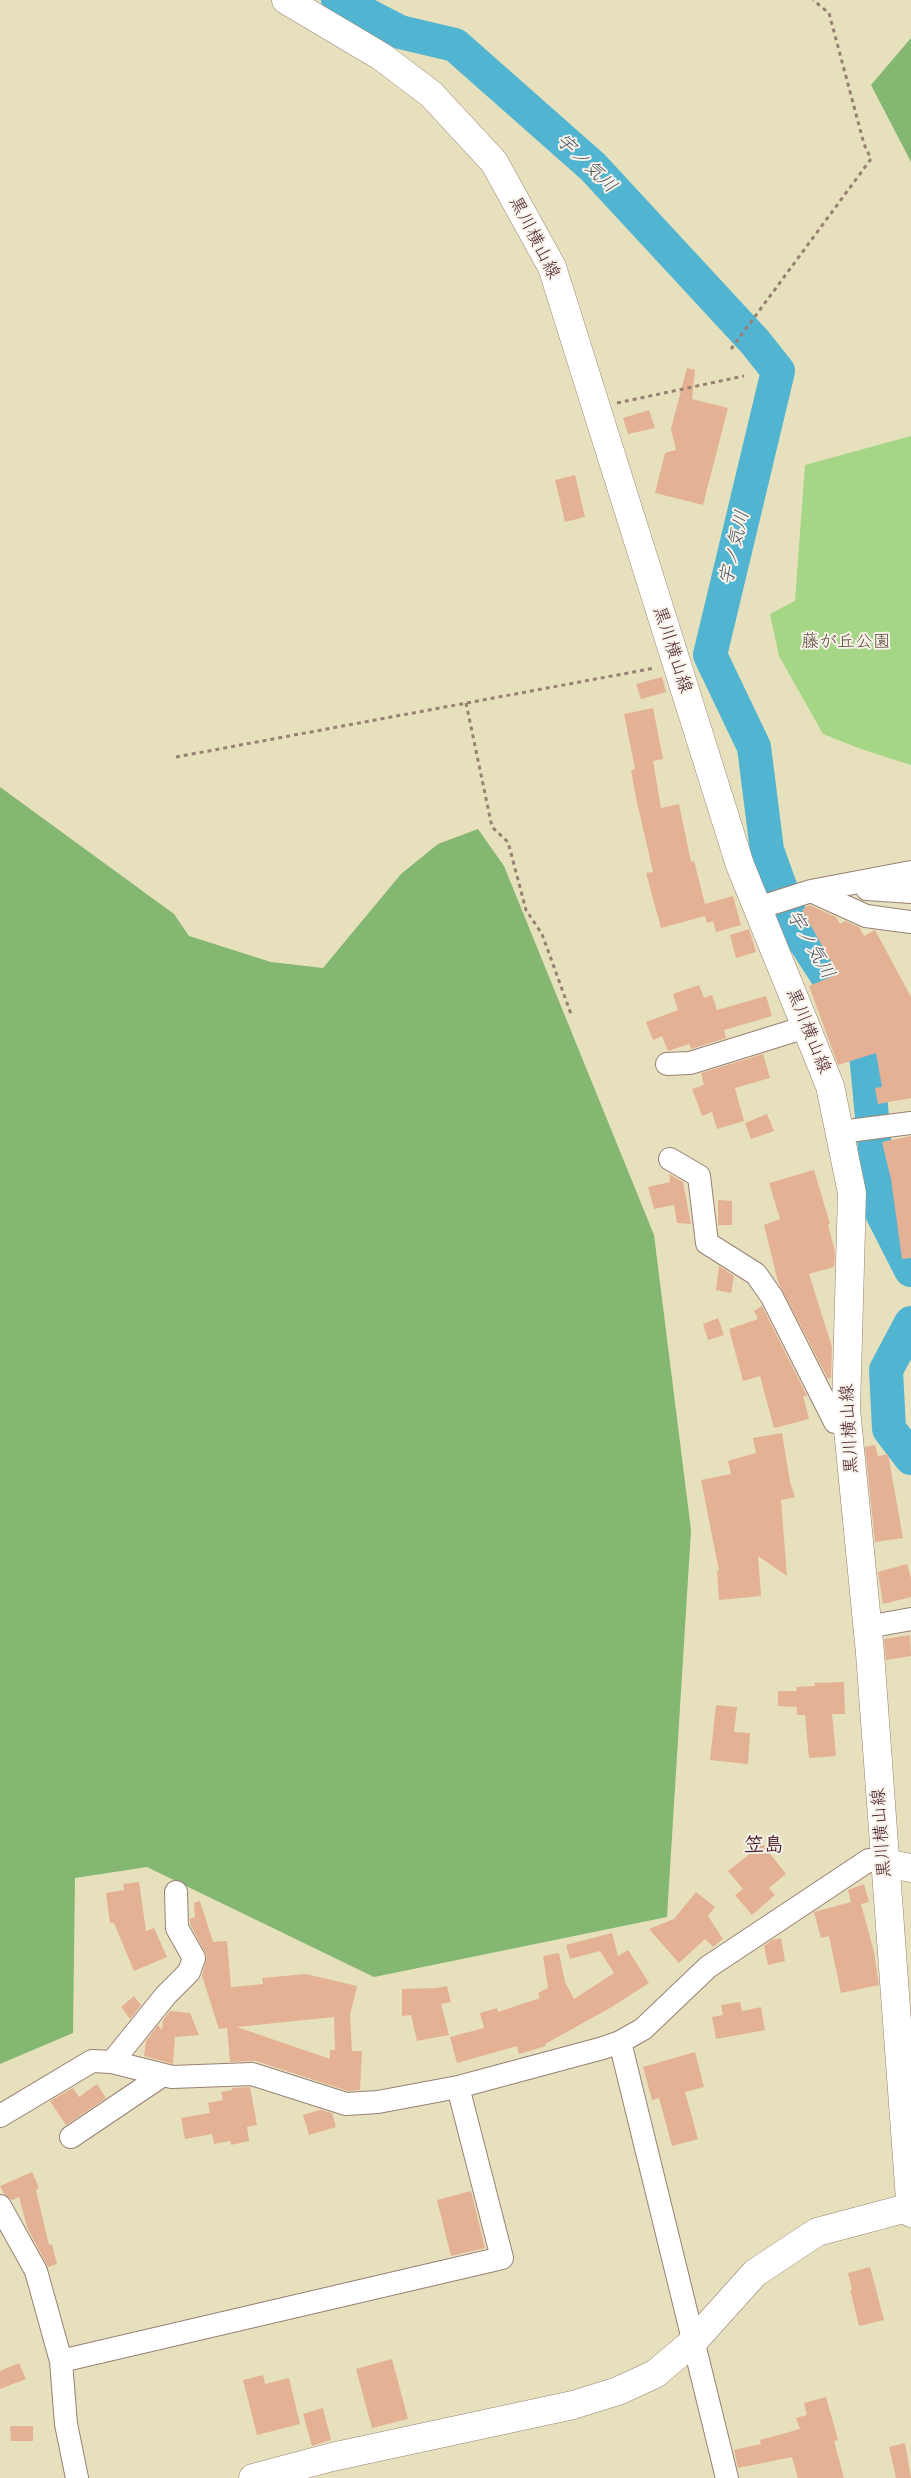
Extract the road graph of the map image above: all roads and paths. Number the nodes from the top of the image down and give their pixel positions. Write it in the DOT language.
graph roads {
  1 [pos="286,0"];
  2 [pos="813,0"];
  3 [pos="732,349"];
  4 [pos="744,376"];
  5 [pos="596,407"];
  6 [pos="677,664"];
  7 [pos="466,703"];
  8 [pos="176,757"];
  9 [pos="911,872"];
  10 [pos="835,886"];
  11 [pos="911,892"];
  12 [pos="802,894"];
  13 [pos="764,906"];
  14 [pos="911,922"];
  15 [pos="571,1014"];
  16 [pos="806,1027"];
  17 [pos="667,1064"];
  18 [pos="911,1124"];
  19 [pos="861,1130"];
  20 [pos="670,1159"];
  21 [pos="848,1424"];
  22 [pos="911,1619"];
  23 [pos="867,1627"];
  24 [pos="884,1863"];
  25 [pos="911,1868"];
  26 [pos="176,1892"];
  27 [pos="620,2042"];
  28 [pos="112,2062"];
  29 [pos="163,2075"];
  30 [pos="458,2087"];
  31 [pos="0,2116"];
  32 [pos="71,2138"];
  33 [pos="0,2206"];
  34 [pos="911,2207"];
  35 [pos="911,2213"];
  36 [pos="693,2342"];
  37 [pos="61,2361"];
  38 [pos="77,2478"];
  39 [pos="253,2478"];
  40 [pos="726,2478"];
  1 -- 5 [label="main road, 黒川横山線"];
  2 -- 3 [label="path"];
  4 -- 5 [label="path"];
  5 -- 6 [label="main road, 黒川横山線"];
  6 -- 7 [label="path"];
  6 -- 13 [label="main road, 黒川横山線"];
  7 -- 8 [label="path"];
  7 -- 15 [label="path"];
  9 -- 10 [label="street"];
  10 -- 11 [label="street"];
  10 -- 12 [label="street"];
  12 -- 13 [label="street"];
  12 -- 14 [label="street"];
  13 -- 16 [label="main road, 黒川横山線"];
  16 -- 17 [label="street"];
  16 -- 19 [label="main road, 黒川横山線"];
  18 -- 19 [label="street"];
  19 -- 21 [label="main road, 黒川横山線"];
  20 -- 21 [label="street"];
  21 -- 23 [label="main road, 黒川横山線"];
  22 -- 23 [label="street"];
  23 -- 24 [label="main road, 黒川横山線"];
  24 -- 25 [label="main road"];
  24 -- 27 [label="street"];
  24 -- 34 [label="main road, 黒川横山線"];
  26 -- 28 [label="street"];
  27 -- 30 [label="street"];
  27 -- 36 [label="street"];
  28 -- 29 [label="street"];
  28 -- 31 [label="street"];
  29 -- 30 [label="street"];
  29 -- 32 [label="street"];
  30 -- 37 [label="street"];
  33 -- 37 [label="street"];
  34 -- 35 [label="main road, 黒川横山線"];
  34 -- 36 [label="main road"];
  36 -- 39 [label="main road"];
  36 -- 40 [label="street"];
  37 -- 38 [label="street"];
}
